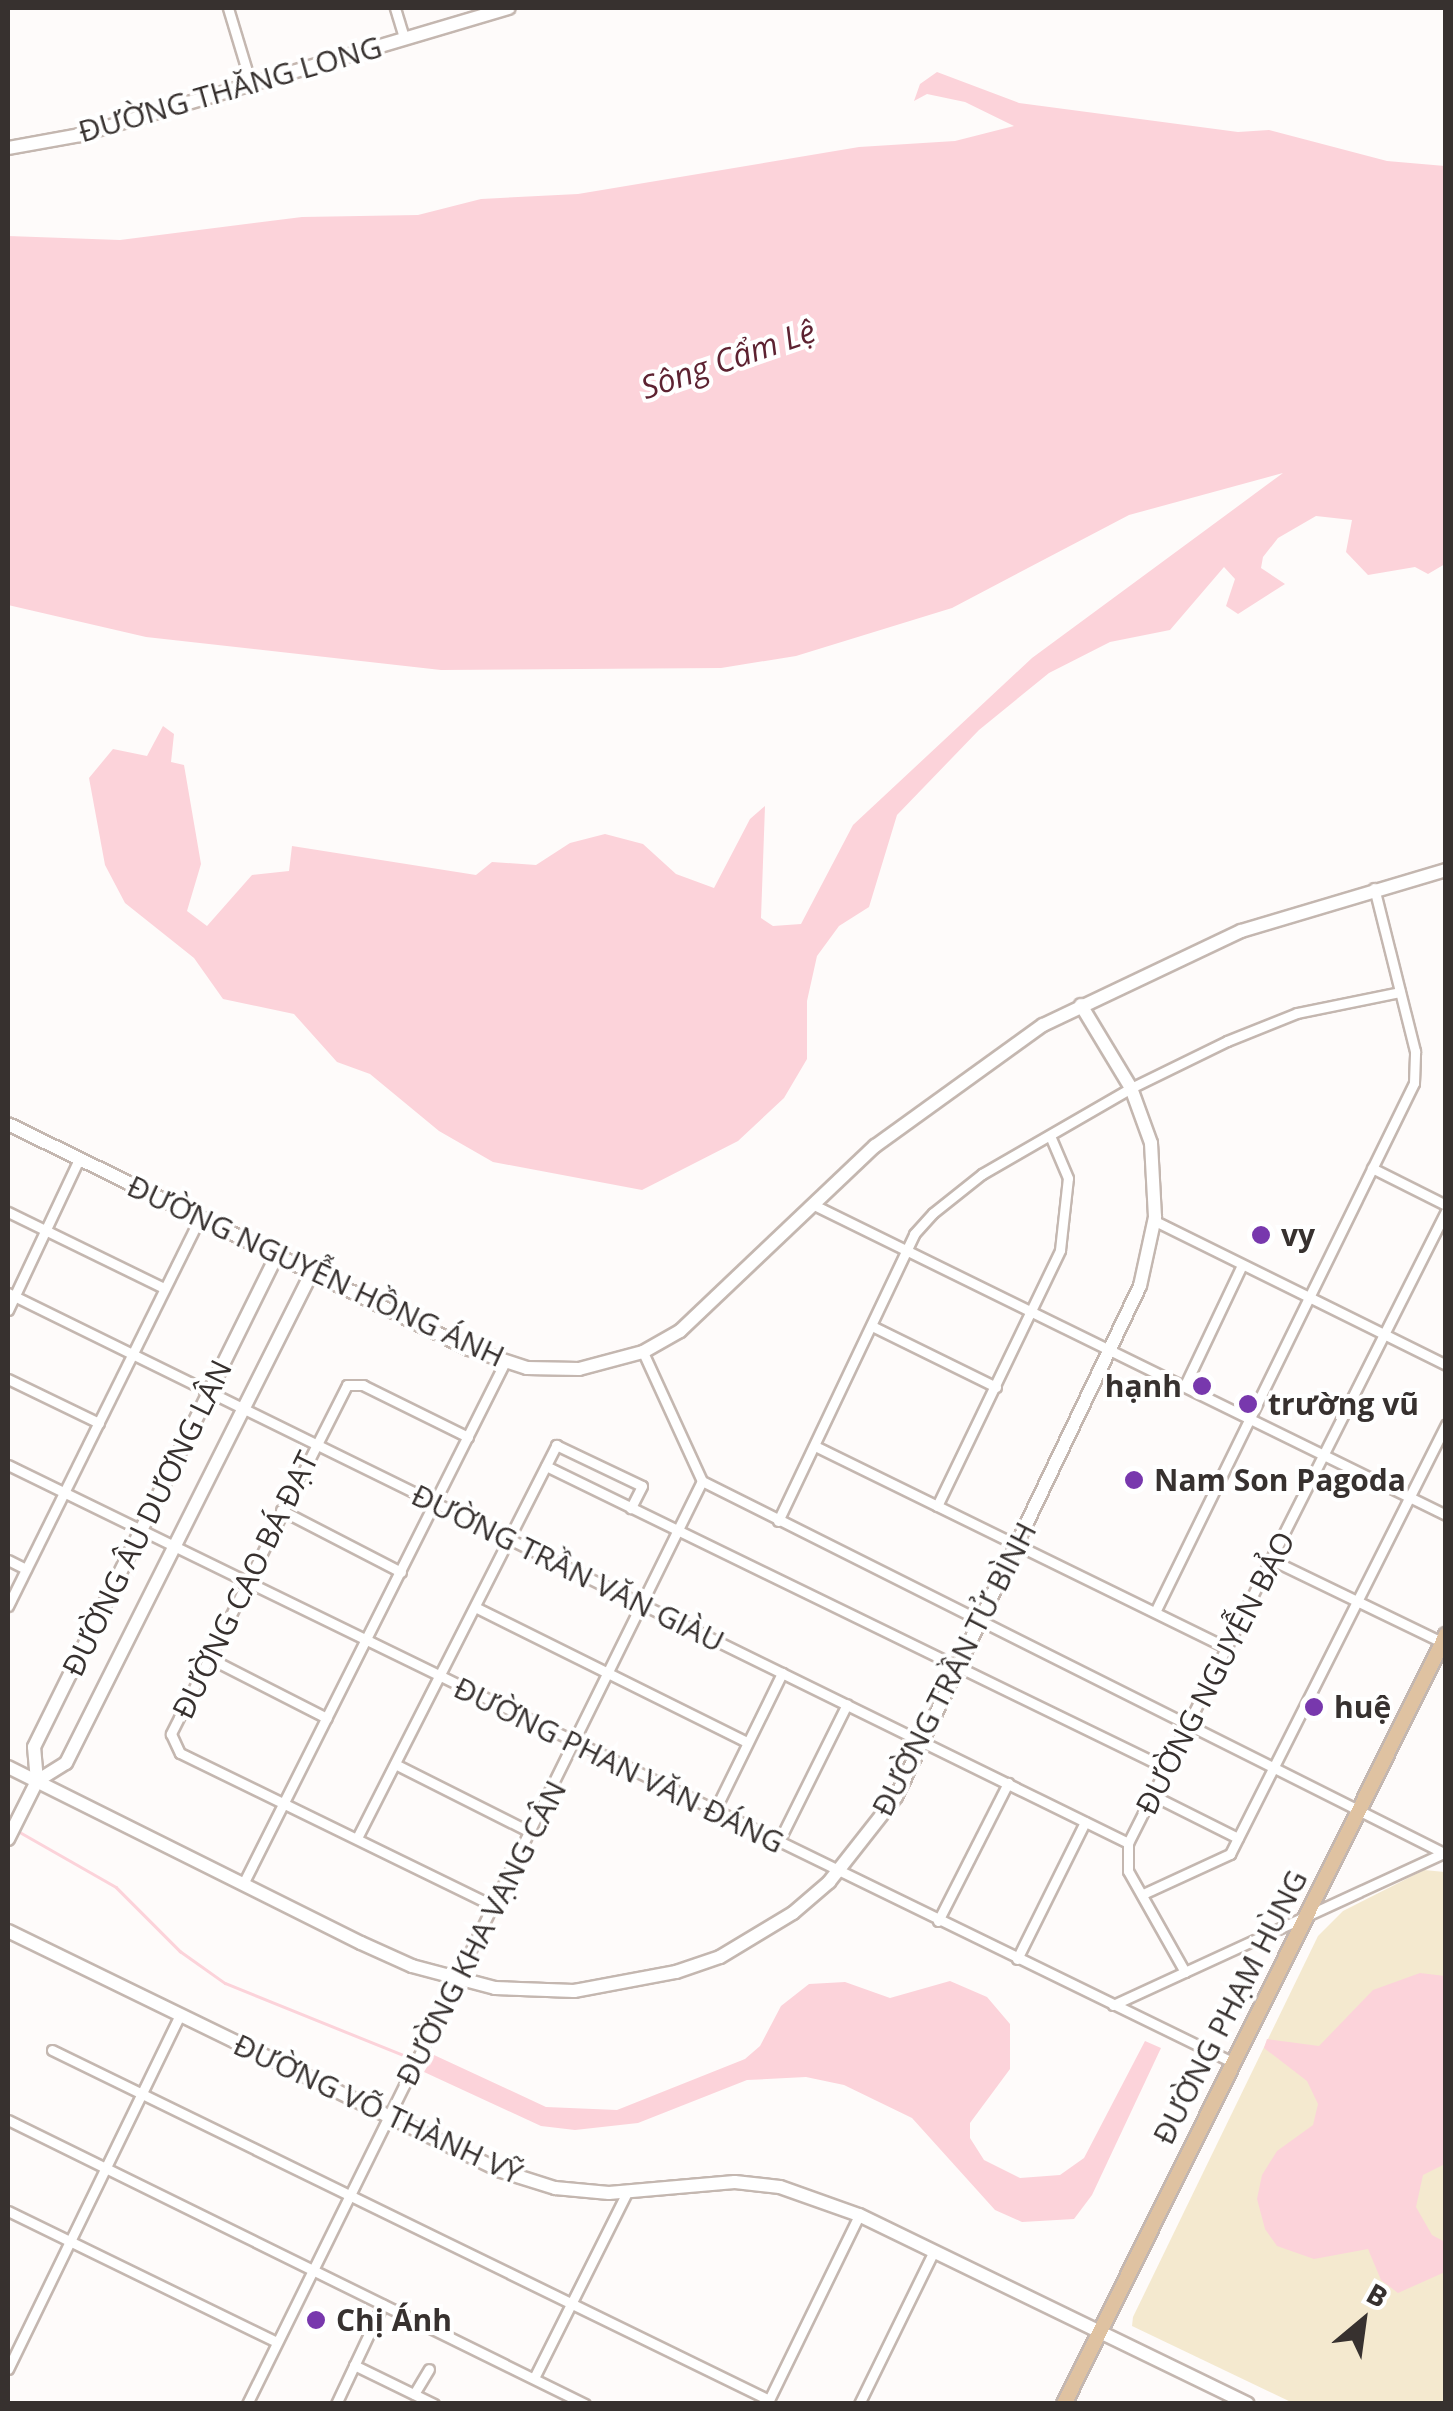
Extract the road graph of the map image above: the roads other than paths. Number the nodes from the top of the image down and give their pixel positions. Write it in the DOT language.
graph roads {
  1 [pos="228,8"];
  2 [pos="394,8"];
  3 [pos="508,8"];
  4 [pos="404,38"];
  5 [pos="250,82"];
  6 [pos="8,148"];
  7 [pos="1446,870"];
  8 [pos="1374,888"];
  9 [pos="1400,992"];
  10 [pos="1081,1005"];
  11 [pos="1130,1088"];
  12 [pos="8,1124"];
  13 [pos="1052,1138"];
  14 [pos="79,1159"];
  15 [pos="1372,1168"];
  16 [pos="814,1205"];
  17 [pos="1446,1208"];
  18 [pos="8,1212"];
  19 [pos="198,1219"];
  20 [pos="1154,1221"];
  21 [pos="45,1230"];
  22 [pos="906,1250"];
  23 [pos="276,1257"];
  24 [pos="1242,1265"];
  25 [pos="311,1274"];
  26 [pos="164,1288"];
  27 [pos="11,1294"];
  28 [pos="1308,1297"];
  29 [pos="8,1310"];
  30 [pos="1034,1312"];
  31 [pos="874,1328"];
  32 [pos="1384,1335"];
  33 [pos="1111,1349"];
  34 [pos="644,1352"];
  35 [pos="133,1355"];
  36 [pos="505,1362"];
  37 [pos="1446,1365"];
  38 [pos="8,1379"];
  39 [pos="1185,1386"];
  40 [pos="996,1387"];
  41 [pos="210,1392"];
  42 [pos="243,1409"];
  43 [pos="1250,1418"];
  44 [pos="99,1423"];
  45 [pos="1446,1424"];
  46 [pos="468,1438"];
  47 [pos="314,1444"];
  48 [pos="816,1446"];
  49 [pos="1326,1456"];
  50 [pos="8,1465"];
  51 [pos="546,1466"];
  52 [pos="702,1481"];
  53 [pos="64,1493"];
  54 [pos="1410,1498"];
  55 [pos="436,1503"];
  56 [pos="937,1506"];
  57 [pos="632,1508"];
  58 [pos="281,1510"];
  59 [pos="1446,1515"];
  60 [pos="778,1521"];
  61 [pos="678,1530"];
  62 [pos="141,1532"];
  63 [pos="509,1539"];
  64 [pos="1017,1546"];
  65 [pos="174,1548"];
  66 [pos="8,1560"];
  67 [pos="1272,1560"];
  68 [pos="26,1569"];
  69 [pos="401,1572"];
  70 [pos="246,1582"];
  71 [pos="1358,1602"];
  72 [pos="643,1604"];
  73 [pos="8,1606"];
  74 [pos="475,1607"];
  75 [pos="1155,1612"];
  76 [pos="980,1622"];
  77 [pos="1444,1640"];
  78 [pos="366,1641"];
  79 [pos="1228,1648"];
  80 [pos="209,1658"];
  81 [pos="959,1667"];
  82 [pos="782,1673"];
  83 [pos="610,1674"];
  84 [pos="440,1678"];
  85 [pos="847,1704"];
  86 [pos="327,1718"];
  87 [pos="1188,1725"];
  88 [pos="747,1742"];
  89 [pos="924,1742"];
  90 [pos="577,1744"];
  91 [pos="395,1764"];
  92 [pos="8,1767"];
  93 [pos="1166,1768"];
  94 [pos="1274,1768"];
  95 [pos="37,1782"];
  96 [pos="1008,1783"];
  97 [pos="1152,1795"];
  98 [pos="285,1802"];
  99 [pos="1358,1809"];
  100 [pos="714,1812"];
  101 [pos="1085,1822"];
  102 [pos="532,1833"];
  103 [pos="357,1838"];
  104 [pos="1238,1838"];
  105 [pos="8,1840"];
  106 [pos="778,1843"];
  107 [pos="1128,1843"];
  108 [pos="1445,1852"];
  109 [pos="837,1872"];
  110 [pos="243,1884"];
  111 [pos="1143,1894"];
  112 [pos="494,1906"];
  113 [pos="938,1921"];
  114 [pos="1304,1922"];
  115 [pos="8,1931"];
  116 [pos="1017,1959"];
  117 [pos="1185,1972"];
  118 [pos="457,1979"];
  119 [pos="1113,2006"];
  120 [pos="180,2015"];
  121 [pos="52,2050"];
  122 [pos="1232,2062"];
  123 [pos="142,2094"];
  124 [pos="388,2116"];
  125 [pos="8,2120"];
  126 [pos="106,2168"];
  127 [pos="626,2194"];
  128 [pos="349,2196"];
  129 [pos="8,2211"];
  130 [pos="859,2216"];
  131 [pos="70,2241"];
  132 [pos="934,2252"];
  133 [pos="313,2269"];
  134 [pos="384,2304"];
  135 [pos="570,2304"];
  136 [pos="1100,2331"];
  137 [pos="278,2342"];
  138 [pos="354,2365"];
  139 [pos="8,2369"];
  140 [pos="429,2370"];
  141 [pos="534,2378"];
  142 [pos="413,2397"];
  143 [pos="768,2402"];
  144 [pos="247,2404"];
  145 [pos="336,2404"];
  146 [pos="434,2404"];
  147 [pos="585,2404"];
  148 [pos="858,2404"];
  149 [pos="1064,2404"];
  150 [pos="1248,2404"];
  1 -- 5 [label="street"];
  2 -- 4 [label="street"];
  3 -- 4 [label="street, ĐƯỜNG THĂNG LONG"];
  4 -- 5 [label="street, ĐƯỜNG THĂNG LONG"];
  5 -- 6 [label="street, ĐƯỜNG THĂNG LONG"];
  7 -- 8 [label="street, ĐƯỜNG NGUYỄN HỒNG ÁNH"];
  8 -- 9 [label="street"];
  8 -- 10 [label="street, ĐƯỜNG NGUYỄN HỒNG ÁNH"];
  9 -- 11 [label="street"];
  9 -- 15 [label="street"];
  10 -- 11 [label="street, ĐƯỜNG TRẦN TỬ BÌNH"];
  10 -- 16 [label="street, ĐƯỜNG NGUYỄN HỒNG ÁNH"];
  11 -- 13 [label="street"];
  11 -- 20 [label="street, ĐƯỜNG TRẦN TỬ BÌNH"];
  12 -- 14 [label="street, ĐƯỜNG NGUYỄN HỒNG ÁNH"];
  13 -- 22 [label="street"];
  13 -- 30 [label="street"];
  14 -- 19 [label="street, ĐƯỜNG NGUYỄN HỒNG ÁNH"];
  14 -- 21 [label="street"];
  15 -- 17 [label="street"];
  15 -- 28 [label="street"];
  16 -- 22 [label="street"];
  16 -- 34 [label="street, ĐƯỜNG NGUYỄN HỒNG ÁNH"];
  17 -- 32 [label="street, ĐƯỜNG NGUYỄN BẢO"];
  18 -- 21 [label="street"];
  19 -- 23 [label="street, ĐƯỜNG NGUYỄN HỒNG ÁNH"];
  19 -- 26 [label="street"];
  20 -- 24 [label="street"];
  20 -- 33 [label="street, ĐƯỜNG TRẦN TỬ BÌNH"];
  21 -- 26 [label="street"];
  21 -- 27 [label="street"];
  22 -- 30 [label="street"];
  22 -- 31 [label="street"];
  23 -- 25 [label="street, ĐƯỜNG NGUYỄN HỒNG ÁNH"];
  23 -- 41 [label="street, ĐƯỜNG ÂU DƯƠNG LÂN"];
  24 -- 28 [label="street"];
  24 -- 39 [label="street"];
  25 -- 36 [label="street, ĐƯỜNG NGUYỄN HỒNG ÁNH"];
  25 -- 42 [label="street, ĐƯỜNG ÂU DƯƠNG LÂN"];
  26 -- 35 [label="street"];
  27 -- 29 [label="street"];
  27 -- 35 [label="street, ĐƯỜNG TRẦN VĂN GIÀU"];
  28 -- 32 [label="street"];
  28 -- 43 [label="street"];
  30 -- 33 [label="street"];
  30 -- 40 [label="street"];
  31 -- 40 [label="street"];
  31 -- 48 [label="street"];
  32 -- 37 [label="street"];
  32 -- 49 [label="street, ĐƯỜNG NGUYỄN BẢO"];
  33 -- 39 [label="street"];
  33 -- 64 [label="street, ĐƯỜNG TRẦN TỬ BÌNH"];
  34 -- 36 [label="street, ĐƯỜNG NGUYỄN HỒNG ÁNH"];
  34 -- 52 [label="street"];
  35 -- 41 [label="street, ĐƯỜNG TRẦN VĂN GIÀU"];
  35 -- 44 [label="street"];
  36 -- 46 [label="street"];
  38 -- 44 [label="street"];
  39 -- 43 [label="street"];
  40 -- 56 [label="street"];
  41 -- 42 [label="street, ĐƯỜNG TRẦN VĂN GIÀU"];
  41 -- 62 [label="street, ĐƯỜNG ÂU DƯƠNG LÂN"];
  42 -- 47 [label="street, ĐƯỜNG TRẦN VĂN GIÀU"];
  42 -- 65 [label="street, ĐƯỜNG ÂU DƯƠNG LÂN"];
  43 -- 49 [label="street"];
  43 -- 75 [label="street"];
  44 -- 53 [label="street"];
  45 -- 54 [label="street"];
  46 -- 47 [label="street, ĐƯỜNG CAO BÁ ĐẠT"];
  46 -- 55 [label="street"];
  47 -- 55 [label="street, ĐƯỜNG TRẦN VĂN GIÀU"];
  47 -- 58 [label="street, ĐƯỜNG CAO BÁ ĐẠT"];
  48 -- 56 [label="street"];
  48 -- 60 [label="street"];
  49 -- 54 [label="street"];
  49 -- 67 [label="street, ĐƯỜNG NGUYỄN BẢO"];
  50 -- 53 [label="street, ĐƯỜNG PHAN VĂN ĐÁNG"];
  51 -- 57 [label="street"];
  51 -- 57 [label="street"];
  51 -- 63 [label="street"];
  52 -- 60 [label="street"];
  52 -- 61 [label="street, ĐƯỜNG KHA VẠNG CÂN"];
  53 -- 62 [label="street, ĐƯỜNG PHAN VĂN ĐÁNG"];
  53 -- 68 [label="street"];
  54 -- 59 [label="street"];
  54 -- 71 [label="street"];
  55 -- 63 [label="street, ĐƯỜNG TRẦN VĂN GIÀU"];
  55 -- 69 [label="street"];
  56 -- 64 [label="street"];
  57 -- 61 [label="street"];
  58 -- 69 [label="street"];
  58 -- 70 [label="street, ĐƯỜNG CAO BÁ ĐẠT"];
  60 -- 76 [label="street"];
  61 -- 72 [label="street, ĐƯỜNG KHA VẠNG CÂN"];
  61 -- 81 [label="street"];
  62 -- 65 [label="street, ĐƯỜNG PHAN VĂN ĐÁNG"];
  62 -- 95 [label="street, ĐƯỜNG ÂU DƯƠNG LÂN"];
  63 -- 72 [label="street, ĐƯỜNG TRẦN VĂN GIÀU"];
  63 -- 74 [label="street"];
  64 -- 75 [label="street"];
  64 -- 76 [label="street, ĐƯỜNG TRẦN TỬ BÌNH"];
  65 -- 70 [label="street, ĐƯỜNG PHAN VĂN ĐÁNG"];
  65 -- 95 [label="street, ĐƯỜNG ÂU DƯƠNG LÂN"];
  66 -- 68 [label="street"];
  67 -- 71 [label="street"];
  67 -- 79 [label="street, ĐƯỜNG NGUYỄN BẢO"];
  68 -- 73 [label="street"];
  69 -- 78 [label="street"];
  70 -- 78 [label="street, ĐƯỜNG PHAN VĂN ĐÁNG"];
  70 -- 80 [label="street, ĐƯỜNG CAO BÁ ĐẠT"];
  71 -- 77 [label="street"];
  71 -- 94 [label="street"];
  72 -- 82 [label="street, ĐƯỜNG TRẦN VĂN GIÀU"];
  72 -- 83 [label="street, ĐƯỜNG KHA VẠNG CÂN"];
  74 -- 83 [label="street"];
  74 -- 84 [label="street"];
  75 -- 79 [label="street"];
  76 -- 81 [label="street, ĐƯỜNG TRẦN TỬ BÌNH"];
  76 -- 87 [label="street"];
  77 -- 99 [label="main road, ĐƯỜNG PHẠM HÙNG"];
  78 -- 84 [label="street, ĐƯỜNG PHAN VĂN ĐÁNG"];
  78 -- 86 [label="street"];
  79 -- 87 [label="street, ĐƯỜNG NGUYỄN BẢO"];
  80 -- 86 [label="street"];
  80 -- 98 [label="street, ĐƯỜNG CAO BÁ ĐẠT"];
  81 -- 89 [label="street, ĐƯỜNG TRẦN TỬ BÌNH"];
  81 -- 93 [label="street"];
  82 -- 85 [label="street, ĐƯỜNG TRẦN VĂN GIÀU"];
  82 -- 88 [label="street"];
  83 -- 88 [label="street"];
  83 -- 90 [label="street, ĐƯỜNG KHA VẠNG CÂN"];
  84 -- 90 [label="street, ĐƯỜNG PHAN VĂN ĐÁNG"];
  84 -- 91 [label="street"];
  85 -- 89 [label="street, ĐƯỜNG TRẦN VĂN GIÀU"];
  85 -- 106 [label="street"];
  86 -- 98 [label="street"];
  87 -- 93 [label="street, ĐƯỜNG NGUYỄN BẢO"];
  87 -- 94 [label="street"];
  88 -- 100 [label="street"];
  89 -- 96 [label="street, ĐƯỜNG TRẦN VĂN GIÀU"];
  89 -- 109 [label="street, ĐƯỜNG TRẦN TỬ BÌNH"];
  90 -- 100 [label="street, ĐƯỜNG PHAN VĂN ĐÁNG"];
  90 -- 102 [label="street, ĐƯỜNG KHA VẠNG CÂN"];
  91 -- 102 [label="street"];
  91 -- 103 [label="street"];
  92 -- 95 [label="street, ĐƯỜNG TRẦN TỬ BÌNH"];
  93 -- 97 [label="street, ĐƯỜNG NGUYỄN BẢO"];
  94 -- 99 [label="street"];
  94 -- 104 [label="street"];
  95 -- 105 [label="street, ĐƯỜNG ÂU DƯƠNG LÂN"];
  95 -- 110 [label="street, ĐƯỜNG TRẦN TỬ BÌNH"];
  96 -- 101 [label="street, ĐƯỜNG TRẦN VĂN GIÀU"];
  96 -- 113 [label="street"];
  97 -- 104 [label="street"];
  97 -- 107 [label="street, ĐƯỜNG NGUYỄN BẢO"];
  98 -- 103 [label="street, ĐƯỜNG CAO BÁ ĐẠT"];
  98 -- 110 [label="street"];
  99 -- 108 [label="street"];
  99 -- 114 [label="main road, ĐƯỜNG PHẠM HÙNG"];
  100 -- 106 [label="street, ĐƯỜNG PHAN VĂN ĐÁNG"];
  101 -- 107 [label="street, ĐƯỜNG TRẦN VĂN GIÀU"];
  101 -- 116 [label="street"];
  102 -- 112 [label="street, ĐƯỜNG KHA VẠNG CÂN"];
  103 -- 112 [label="street, ĐƯỜNG CAO BÁ ĐẠT"];
  104 -- 111 [label="street"];
  106 -- 109 [label="street, ĐƯỜNG PHAN VĂN ĐÁNG"];
  107 -- 111 [label="street, ĐƯỜNG NGUYỄN BẢO"];
  108 -- 114 [label="street"];
  109 -- 113 [label="street, ĐƯỜNG PHAN VĂN ĐÁNG"];
  109 -- 118 [label="street, ĐƯỜNG TRẦN TỬ BÌNH"];
  110 -- 118 [label="street, ĐƯỜNG TRẦN TỬ BÌNH"];
  111 -- 117 [label="street, ĐƯỜNG NGUYỄN BẢO"];
  112 -- 118 [label="street, ĐƯỜNG KHA VẠNG CÂN"];
  113 -- 116 [label="street, ĐƯỜNG PHAN VĂN ĐÁNG"];
  114 -- 117 [label="street"];
  114 -- 122 [label="main road, ĐƯỜNG PHẠM HÙNG"];
  115 -- 120 [label="street, ĐƯỜNG VÕ THÀNH VỸ"];
  116 -- 119 [label="street, ĐƯỜNG PHAN VĂN ĐÁNG"];
  117 -- 119 [label="street"];
  118 -- 124 [label="street, ĐƯỜNG KHA VẠNG CÂN"];
  119 -- 122 [label="street, ĐƯỜNG PHAN VĂN ĐÁNG"];
  120 -- 123 [label="street"];
  120 -- 124 [label="street, ĐƯỜNG VÕ THÀNH VỸ"];
  121 -- 123 [label="street"];
  122 -- 136 [label="main road, ĐƯỜNG PHẠM HÙNG"];
  123 -- 126 [label="street"];
  123 -- 128 [label="street"];
  124 -- 127 [label="street, ĐƯỜNG VÕ THÀNH VỸ"];
  124 -- 128 [label="street, ĐƯỜNG KHA VẠNG CÂN"];
  125 -- 126 [label="street"];
  126 -- 131 [label="street"];
  126 -- 133 [label="street"];
  127 -- 130 [label="street, ĐƯỜNG VÕ THÀNH VỸ"];
  127 -- 135 [label="street"];
  128 -- 133 [label="street, ĐƯỜNG KHA VẠNG CÂN"];
  128 -- 135 [label="street"];
  129 -- 131 [label="street"];
  130 -- 132 [label="street, ĐƯỜNG VÕ THÀNH VỸ"];
  130 -- 143 [label="street"];
  131 -- 137 [label="street"];
  131 -- 139 [label="street"];
  132 -- 136 [label="street, ĐƯỜNG VÕ THÀNH VỸ"];
  132 -- 148 [label="street"];
  133 -- 134 [label="street"];
  133 -- 137 [label="street, ĐƯỜNG KHA VẠNG CÂN"];
  134 -- 138 [label="street"];
  134 -- 141 [label="street"];
  135 -- 141 [label="street"];
  135 -- 143 [label="street"];
  136 -- 149 [label="main road, ĐƯỜNG PHẠM HÙNG"];
  136 -- 150 [label="street, ĐƯỜNG VÕ THÀNH VỸ"];
  137 -- 144 [label="street, ĐƯỜNG KHA VẠNG CÂN"];
  138 -- 142 [label="street"];
  138 -- 145 [label="street"];
  140 -- 142 [label="street"];
  141 -- 147 [label="street"];
  142 -- 146 [label="street"];
}
